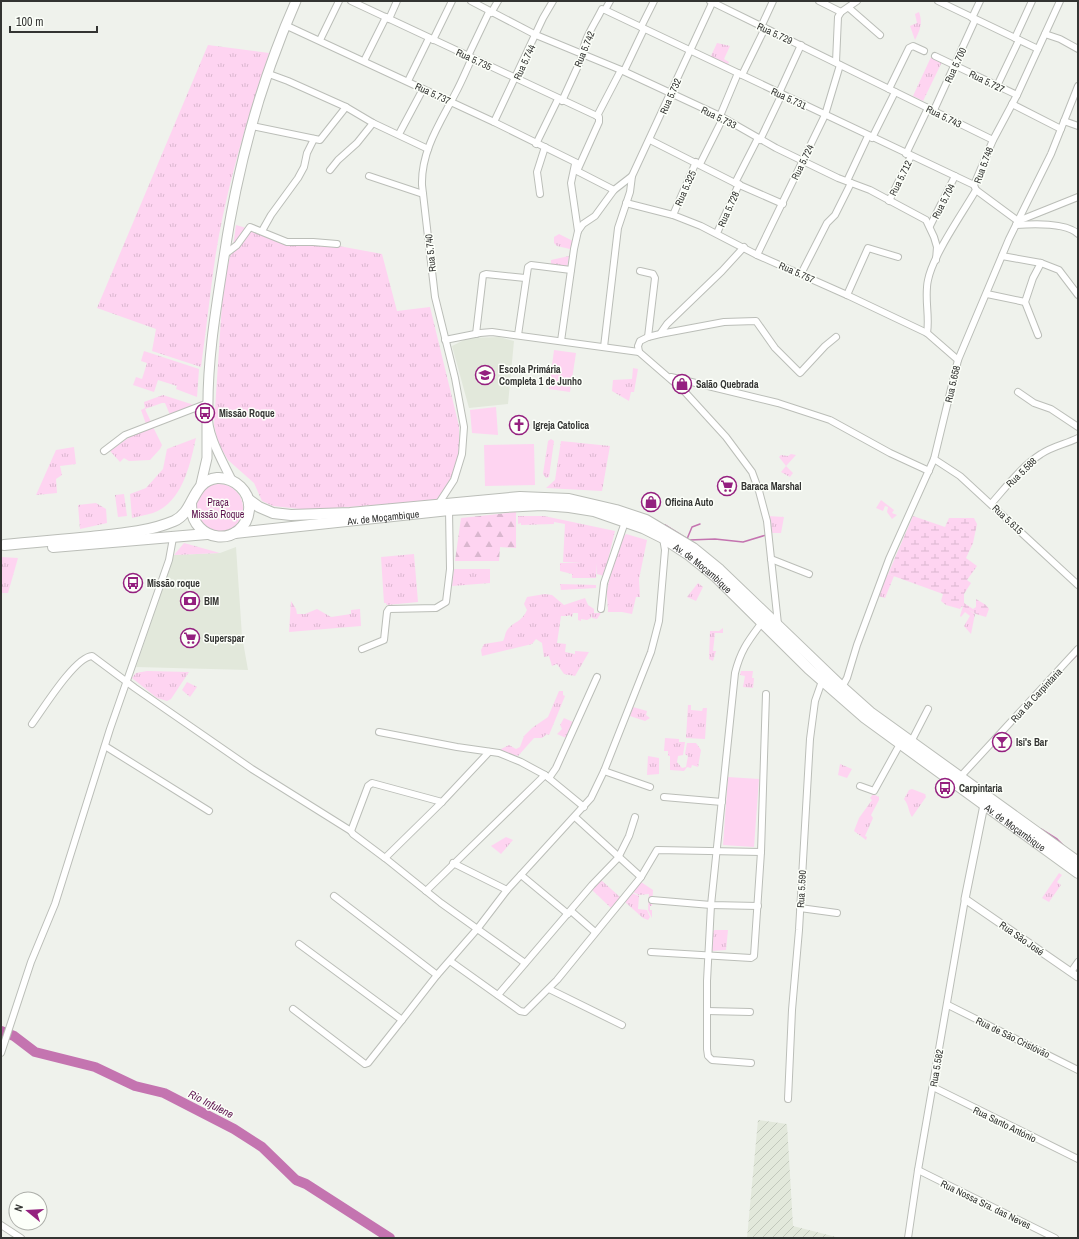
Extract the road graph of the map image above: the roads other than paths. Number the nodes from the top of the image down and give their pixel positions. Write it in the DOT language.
graph roads {
  1 [pos="296,1"];
  2 [pos="339,1"];
  3 [pos="351,1"];
  4 [pos="398,1"];
  5 [pos="452,1"];
  6 [pos="471,1"];
  7 [pos="498,1"];
  8 [pos="553,1"];
  9 [pos="610,1"];
  10 [pos="654,1"];
  11 [pos="712,1"];
  12 [pos="773,1"];
  13 [pos="819,1"];
  14 [pos="857,1"];
  15 [pos="938,1"];
  16 [pos="980,1"];
  17 [pos="1032,1"];
  18 [pos="1059,1"];
  19 [pos="849,8"];
  20 [pos="605,10"];
  21 [pos="490,12"];
  22 [pos="841,12"];
  23 [pos="388,18"];
  24 [pos="974,19"];
  25 [pos="285,25"];
  26 [pos="763,27"];
  27 [pos="643,28"];
  28 [pos="1045,34"];
  29 [pos="536,35"];
  30 [pos="880,35"];
  31 [pos="431,39"];
  32 [pos="1017,39"];
  33 [pos="320,40"];
  34 [pos="801,45"];
  35 [pos="1038,49"];
  36 [pos="1078,49"];
  37 [pos="690,50"];
  38 [pos="924,51"];
  39 [pos="583,56"];
  40 [pos="935,56"];
  41 [pos="469,57"];
  42 [pos="364,61"];
  43 [pos="838,64"];
  44 [pos="955,65"];
  45 [pos="622,70"];
  46 [pos="269,74"];
  47 [pos="740,74"];
  48 [pos="516,78"];
  49 [pos="408,81"];
  50 [pos="997,86"];
  51 [pos="1078,86"];
  52 [pos="422,89"];
  53 [pos="892,90"];
  54 [pos="671,94"];
  55 [pos="780,94"];
  56 [pos="1017,95"];
  57 [pos="560,100"];
  58 [pos="450,101"];
  59 [pos="1012,104"];
  60 [pos="346,107"];
  61 [pos="931,109"];
  62 [pos="825,115"];
  63 [pos="597,116"];
  64 [pos="721,117"];
  65 [pos="1064,120"];
  66 [pos="494,122"];
  67 [pos="373,123"];
  68 [pos="252,126"];
  69 [pos="1078,126"];
  70 [pos="1061,129"];
  71 [pos="399,134"];
  72 [pos="870,137"];
  73 [pos="314,139"];
  74 [pos="759,139"];
  75 [pos="650,140"];
  76 [pos="993,140"];
  77 [pos="536,144"];
  78 [pos="545,147"];
  79 [pos="428,149"];
  80 [pos="908,155"];
  81 [pos="802,161"];
  82 [pos="577,163"];
  83 [pos="698,163"];
  84 [pos="330,170"];
  85 [pos="369,176"];
  86 [pos="632,176"];
  87 [pos="955,176"];
  88 [pos="849,182"];
  89 [pos="737,183"];
  90 [pos="617,188"];
  91 [pos="975,188"];
  92 [pos="423,194"];
  93 [pos="540,194"];
  94 [pos="1078,196"];
  95 [pos="889,201"];
  96 [pos="626,203"];
  97 [pos="783,204"];
  98 [pos="673,215"];
  99 [pos="1017,223"];
  100 [pos="930,226"];
  101 [pos="262,231"];
  102 [pos="578,231"];
  103 [pos="717,233"];
  104 [pos="1078,234"];
  105 [pos="337,244"];
  106 [pos="744,247"];
  107 [pos="224,255"];
  108 [pos="757,255"];
  109 [pos="1002,256"];
  110 [pos="898,257"];
  111 [pos="936,260"];
  112 [pos="1041,263"];
  113 [pos="571,270"];
  114 [pos="640,271"];
  115 [pos="801,274"];
  116 [pos="525,278"];
  117 [pos="987,294"];
  118 [pos="847,295"];
  119 [pos="1078,295"];
  120 [pos="1025,302"];
  121 [pos="927,333"];
  122 [pos="476,334"];
  123 [pos="660,334"];
  124 [pos="518,335"];
  125 [pos="1038,335"];
  126 [pos="648,337"];
  127 [pos="836,337"];
  128 [pos="445,340"];
  129 [pos="561,341"];
  130 [pos="604,347"];
  131 [pos="639,352"];
  132 [pos="958,360"];
  133 [pos="668,377"];
  134 [pos="1018,392"];
  135 [pos="208,403"];
  136 [pos="208,418"];
  137 [pos="1078,428"];
  138 [pos="1078,438"];
  139 [pos="104,451"];
  140 [pos="934,459"];
  141 [pos="929,471"];
  142 [pos="232,481"];
  143 [pos="201,484"];
  144 [pos="248,499"];
  145 [pos="191,503"];
  146 [pos="439,503"];
  147 [pos="991,504"];
  148 [pos="449,510"];
  149 [pos="625,522"];
  150 [pos="235,533"];
  151 [pos="207,534"];
  152 [pos="173,538"];
  153 [pos="663,538"];
  154 [pos="2,545"];
  155 [pos="771,559"];
  156 [pos="809,574"];
  157 [pos="1078,584"];
  158 [pos="601,609"];
  159 [pos="763,621"];
  160 [pos="778,625"];
  161 [pos="362,649"];
  162 [pos="1078,650"];
  163 [pos="597,676"];
  164 [pos="822,681"];
  165 [pos="126,682"];
  166 [pos="842,687"];
  167 [pos="766,694"];
  168 [pos="928,709"];
  169 [pos="32,724"];
  170 [pos="379,732"];
  171 [pos="911,742"];
  172 [pos="900,744"];
  173 [pos="105,746"];
  174 [pos="489,752"];
  175 [pos="604,771"];
  176 [pos="547,776"];
  177 [pos="961,776"];
  178 [pos="860,786"];
  179 [pos="650,787"];
  180 [pos="664,797"];
  181 [pos="985,801"];
  182 [pos="442,802"];
  183 [pos="722,802"];
  184 [pos="584,807"];
  185 [pos="209,811"];
  186 [pos="575,817"];
  187 [pos="635,817"];
  188 [pos="351,831"];
  189 [pos="718,850"];
  190 [pos="761,852"];
  191 [pos="385,858"];
  192 [pos="618,858"];
  193 [pos="1078,862"];
  194 [pos="453,863"];
  195 [pos="1078,873"];
  196 [pos="521,875"];
  197 [pos="641,877"];
  198 [pos="507,890"];
  199 [pos="426,891"];
  200 [pos="334,896"];
  201 [pos="965,899"];
  202 [pos="652,900"];
  203 [pos="711,905"];
  204 [pos="758,906"];
  205 [pos="800,908"];
  206 [pos="570,912"];
  207 [pos="837,913"];
  208 [pos="478,928"];
  209 [pos="595,932"];
  210 [pos="299,944"];
  211 [pos="651,952"];
  212 [pos="709,956"];
  213 [pos="450,961"];
  214 [pos="1078,962"];
  215 [pos="526,963"];
  216 [pos="1071,972"];
  217 [pos="437,975"];
  218 [pos="1078,977"];
  219 [pos="549,988"];
  220 [pos="498,995"];
  221 [pos="948,1005"];
  222 [pos="293,1009"];
  223 [pos="707,1011"];
  224 [pos="750,1012"];
  225 [pos="402,1020"];
  226 [pos="622,1025"];
  227 [pos="1,1053"];
  228 [pos="751,1063"];
  229 [pos="1078,1070"];
  230 [pos="933,1088"];
  231 [pos="788,1099"];
  232 [pos="1078,1159"];
  233 [pos="918,1170"];
  234 [pos="1,1225"];
  235 [pos="21,1238"];
  236 [pos="908,1238"];
  237 [pos="1055,1238"];
  1 -- 25 [label="main road"];
  2 -- 33 [label="street"];
  3 -- 23 [label="street, Rua 5.735"];
  4 -- 23 [label="street"];
  5 -- 31 [label="street"];
  6 -- 21 [label="street, Rua 5.733"];
  7 -- 21 [label="street, Rua 5.740"];
  8 -- 29 [label="street, Rua 5.744"];
  9 -- 20 [label="street, Rua 5.742"];
  10 -- 27 [label="street"];
  11 -- 26 [label="street, Rua 5.729"];
  11 -- 37 [label="street, Rua 5.732"];
  12 -- 26 [label="street, Rua 5.325"];
  13 -- 22 [label="street"];
  14 -- 19 [label="street"];
  15 -- 24 [label="street"];
  16 -- 24 [label="street, Rua 5.700"];
  17 -- 32 [label="street"];
  18 -- 28 [label="street, Rua 5.748"];
  19 -- 22 [label="street"];
  19 -- 30 [label="street"];
  20 -- 27 [label="street, Rua 5.731"];
  20 -- 39 [label="street, Rua 5.742"];
  21 -- 29 [label="street, Rua 5.733"];
  21 -- 41 [label="street, Rua 5.740"];
  22 -- 43 [label="street, Rua 5.724"];
  23 -- 31 [label="street, Rua 5.735"];
  23 -- 42 [label="street"];
  24 -- 32 [label="street"];
  24 -- 44 [label="street, Rua 5.700"];
  25 -- 33 [label="street, Rua 5.737"];
  25 -- 46 [label="main road"];
  26 -- 34 [label="street, Rua 5.729"];
  26 -- 47 [label="street, Rua 5.325"];
  27 -- 37 [label="street, Rua 5.731"];
  27 -- 45 [label="street"];
  28 -- 35 [label="street, Rua 5.748"];
  28 -- 36 [label="street"];
  29 -- 39 [label="street, Rua 5.733"];
  29 -- 48 [label="street, Rua 5.744"];
  31 -- 41 [label="street, Rua 5.735"];
  31 -- 49 [label="street"];
  32 -- 35 [label="street"];
  32 -- 50 [label="street"];
  33 -- 42 [label="street, Rua 5.737"];
  34 -- 43 [label="street, Rua 5.729"];
  34 -- 55 [label="street, Rua 5.728"];
  35 -- 56 [label="street, Rua 5.748"];
  37 -- 47 [label="street, Rua 5.731"];
  37 -- 54 [label="street, Rua 5.732"];
  38 -- 53 [label="street"];
  39 -- 45 [label="street, Rua 5.733"];
  39 -- 57 [label="street, Rua 5.742"];
  40 -- 44 [label="street, Rua 5.727"];
  41 -- 48 [label="street, Rua 5.735"];
  41 -- 58 [label="street, Rua 5.740"];
  42 -- 49 [label="street, Rua 5.737"];
  43 -- 53 [label="street, Rua 5.729"];
  43 -- 62 [label="street, Rua 5.724"];
  44 -- 50 [label="street, Rua 5.727"];
  44 -- 61 [label="street, Rua 5.700"];
  45 -- 54 [label="street, Rua 5.733"];
  45 -- 63 [label="street"];
  46 -- 60 [label="street"];
  46 -- 68 [label="main road"];
  47 -- 55 [label="street, Rua 5.731"];
  47 -- 64 [label="street, Rua 5.325"];
  48 -- 57 [label="street, Rua 5.735"];
  48 -- 66 [label="street, Rua 5.744"];
  49 -- 52 [label="street, Rua 5.737"];
  50 -- 56 [label="street, Rua 5.727"];
  51 -- 65 [label="street, Rua 5.658"];
  52 -- 58 [label="street, Rua 5.737"];
  52 -- 71 [label="street"];
  53 -- 61 [label="street, Rua 5.743"];
  53 -- 72 [label="street"];
  54 -- 64 [label="street, Rua 5.733"];
  54 -- 75 [label="street, Rua 5.732"];
  55 -- 62 [label="street, Rua 5.731"];
  55 -- 74 [label="street, Rua 5.728"];
  56 -- 59 [label="street, Rua 5.748"];
  57 -- 63 [label="street, Rua 5.735"];
  57 -- 77 [label="street, Rua 5.742"];
  58 -- 66 [label="street, Rua 5.737"];
  58 -- 79 [label="street, Rua 5.740"];
  59 -- 70 [label="street, Rua 5.727"];
  59 -- 76 [label="street, Rua 5.748"];
  60 -- 67 [label="street"];
  60 -- 73 [label="street"];
  61 -- 76 [label="street, Rua 5.743"];
  61 -- 80 [label="street, Rua 5.700"];
  62 -- 72 [label="street, Rua 5.731"];
  62 -- 81 [label="street, Rua 5.724"];
  63 -- 82 [label="street"];
  64 -- 74 [label="street, Rua 5.733"];
  64 -- 83 [label="street, Rua 5.325"];
  65 -- 69 [label="street"];
  65 -- 70 [label="street, Rua 5.658"];
  66 -- 77 [label="street, Rua 5.737"];
  67 -- 71 [label="street"];
  67 -- 84 [label="street"];
  68 -- 73 [label="street"];
  68 -- 107 [label="main road"];
  70 -- 99 [label="street, Rua 5.658"];
  71 -- 79 [label="street"];
  72 -- 80 [label="street, Rua 5.731"];
  72 -- 88 [label="street"];
  73 -- 101 [label="street"];
  74 -- 81 [label="street, Rua 5.733"];
  74 -- 89 [label="street, Rua 5.728"];
  75 -- 83 [label="street"];
  75 -- 86 [label="street, Rua 5.732"];
  76 -- 91 [label="street, Rua 5.748"];
  77 -- 78 [label="street, Rua 5.737"];
  78 -- 82 [label="street, Rua 5.737"];
  78 -- 93 [label="street"];
  79 -- 92 [label="street, Rua 5.740"];
  80 -- 87 [label="street, Rua 5.731"];
  80 -- 95 [label="street, Rua 5.712"];
  81 -- 88 [label="street, Rua 5.733"];
  81 -- 97 [label="street, Rua 5.724"];
  82 -- 90 [label="street"];
  82 -- 102 [label="street"];
  83 -- 89 [label="street"];
  83 -- 98 [label="street, Rua 5.325"];
  85 -- 92 [label="street"];
  86 -- 90 [label="street, Rua 5.732"];
  86 -- 96 [label="street"];
  87 -- 91 [label="street, Rua 5.731"];
  87 -- 100 [label="street, Rua 5.704"];
  88 -- 95 [label="street, Rua 5.733"];
  88 -- 115 [label="street"];
  89 -- 97 [label="street"];
  89 -- 103 [label="street, Rua 5.728"];
  90 -- 102 [label="street, Rua 5.732"];
  91 -- 99 [label="street, Rua 5.731"];
  91 -- 111 [label="street, Rua 5.748"];
  92 -- 128 [label="street, Rua 5.740"];
  94 -- 99 [label="street"];
  95 -- 100 [label="street, Rua 5.733"];
  96 -- 98 [label="street, Rua 5.757"];
  96 -- 130 [label="street"];
  97 -- 108 [label="street, Rua 5.724"];
  98 -- 103 [label="street, Rua 5.757"];
  99 -- 104 [label="street"];
  99 -- 109 [label="street, Rua 5.658"];
  100 -- 111 [label="street"];
  101 -- 105 [label="street"];
  101 -- 107 [label="street"];
  102 -- 113 [label="street"];
  103 -- 106 [label="street, Rua 5.757"];
  106 -- 108 [label="street, Rua 5.757"];
  106 -- 123 [label="street"];
  107 -- 135 [label="main road"];
  108 -- 115 [label="street, Rua 5.757"];
  109 -- 112 [label="street"];
  109 -- 117 [label="street, Rua 5.658"];
  110 -- 118 [label="street"];
  111 -- 121 [label="street, Rua 5.748"];
  112 -- 119 [label="street"];
  112 -- 120 [label="street"];
  113 -- 116 [label="street"];
  113 -- 129 [label="street"];
  114 -- 126 [label="street"];
  115 -- 118 [label="street, Rua 5.757"];
  116 -- 122 [label="street"];
  116 -- 124 [label="street"];
  117 -- 120 [label="street"];
  117 -- 132 [label="street, Rua 5.658"];
  118 -- 121 [label="street, Rua 5.757"];
  120 -- 125 [label="street"];
  121 -- 132 [label="street, Rua 5.757"];
  122 -- 124 [label="street"];
  122 -- 128 [label="street"];
  123 -- 126 [label="street"];
  123 -- 127 [label="street"];
  124 -- 129 [label="street"];
  126 -- 131 [label="street"];
  128 -- 146 [label="street, Rua 5.740"];
  129 -- 130 [label="street"];
  130 -- 131 [label="street"];
  131 -- 133 [label="street"];
  132 -- 140 [label="street, Rua 5.658"];
  133 -- 141 [label="street"];
  133 -- 155 [label="street"];
  134 -- 137 [label="street"];
  135 -- 136 [label="main road"];
  135 -- 139 [label="street"];
  136 -- 142 [label="main road"];
  136 -- 143 [label="main road"];
  138 -- 147 [label="street, Rua 5.588"];
  140 -- 141 [label="street, Rua 5.658"];
  140 -- 147 [label="street, Rua 5.615"];
  141 -- 166 [label="street, Rua 5.658"];
  142 -- 143 [label="highway"];
  142 -- 144 [label="highway"];
  143 -- 145 [label="highway"];
  144 -- 146 [label="highway, Av. de Moçambique"];
  144 -- 150 [label="highway"];
  145 -- 151 [label="highway"];
  145 -- 154 [label="highway"];
  146 -- 160 [label="highway, Av. de Moçambique"];
  147 -- 157 [label="street, Rua 5.615"];
  148 -- 149 [label="highway, Av. de Moçambique"];
  148 -- 150 [label="highway, Av. de Moçambique"];
  148 -- 161 [label="street"];
  149 -- 153 [label="highway, Av. de Moçambique"];
  149 -- 158 [label="street"];
  150 -- 151 [label="highway"];
  151 -- 152 [label="highway"];
  152 -- 154 [label="highway"];
  152 -- 165 [label="street"];
  153 -- 159 [label="highway, Av. de Moçambique"];
  153 -- 175 [label="street"];
  155 -- 156 [label="street"];
  155 -- 160 [label="street"];
  159 -- 164 [label="highway, Av. de Moçambique"];
  159 -- 183 [label="street"];
  160 -- 166 [label="highway, Av. de Moçambique"];
  162 -- 177 [label="street, Rua da Carpintaria"];
  163 -- 176 [label="street"];
  164 -- 172 [label="highway, Av. de Moçambique"];
  164 -- 205 [label="street, Rua 5.590"];
  165 -- 169 [label="street"];
  165 -- 173 [label="street"];
  165 -- 188 [label="street"];
  166 -- 171 [label="highway, Av. de Moçambique"];
  167 -- 190 [label="street"];
  168 -- 171 [label="street"];
  170 -- 174 [label="street"];
  171 -- 177 [label="highway, Av. de Moçambique"];
  172 -- 178 [label="street"];
  172 -- 181 [label="highway, Av. de Moçambique"];
  173 -- 185 [label="street"];
  173 -- 227 [label="street"];
  174 -- 176 [label="street"];
  174 -- 182 [label="street"];
  175 -- 179 [label="street"];
  175 -- 184 [label="street"];
  176 -- 184 [label="street"];
  176 -- 194 [label="street"];
  177 -- 181 [label="highway, Av. de Moçambique"];
  180 -- 183 [label="street"];
  181 -- 193 [label="highway, Av. de Moçambique"];
  181 -- 195 [label="highway, Av. de Moçambique"];
  181 -- 201 [label="street"];
  182 -- 188 [label="street"];
  182 -- 191 [label="street"];
  183 -- 189 [label="street"];
  184 -- 186 [label="street"];
  186 -- 192 [label="street"];
  186 -- 196 [label="street"];
  187 -- 192 [label="street"];
  188 -- 191 [label="street"];
  189 -- 190 [label="street"];
  189 -- 197 [label="street"];
  189 -- 203 [label="street"];
  190 -- 204 [label="street"];
  191 -- 199 [label="street"];
  192 -- 197 [label="street"];
  192 -- 206 [label="street"];
  194 -- 198 [label="street"];
  194 -- 199 [label="street"];
  196 -- 198 [label="street"];
  196 -- 206 [label="street"];
  197 -- 209 [label="street"];
  198 -- 208 [label="street"];
  199 -- 208 [label="street"];
  200 -- 217 [label="street"];
  201 -- 216 [label="street, Rua São José"];
  201 -- 221 [label="street, Rua 5.582"];
  202 -- 203 [label="street"];
  203 -- 204 [label="street"];
  203 -- 212 [label="street"];
  204 -- 212 [label="street"];
  205 -- 207 [label="street"];
  205 -- 231 [label="street, Rua 5.590"];
  206 -- 209 [label="street"];
  206 -- 215 [label="street"];
  208 -- 213 [label="street"];
  208 -- 215 [label="street"];
  209 -- 219 [label="street"];
  210 -- 225 [label="street"];
  211 -- 212 [label="street"];
  212 -- 223 [label="street"];
  213 -- 217 [label="street"];
  213 -- 220 [label="street"];
  214 -- 216 [label="street"];
  215 -- 220 [label="street"];
  216 -- 218 [label="street, Rua São José"];
  217 -- 225 [label="street"];
  219 -- 220 [label="street"];
  219 -- 226 [label="street"];
  221 -- 229 [label="street, Rua de São Cristóvão"];
  221 -- 230 [label="street, Rua 5.582"];
  222 -- 225 [label="street"];
  223 -- 224 [label="street"];
  223 -- 228 [label="street"];
  230 -- 232 [label="street, Rua Santo António"];
  230 -- 233 [label="street, Rua 5.582"];
  233 -- 236 [label="street, Rua 5.582"];
  233 -- 237 [label="street, Rua Nossa Sra. das Neves"];
  234 -- 235 [label="street"];
}
